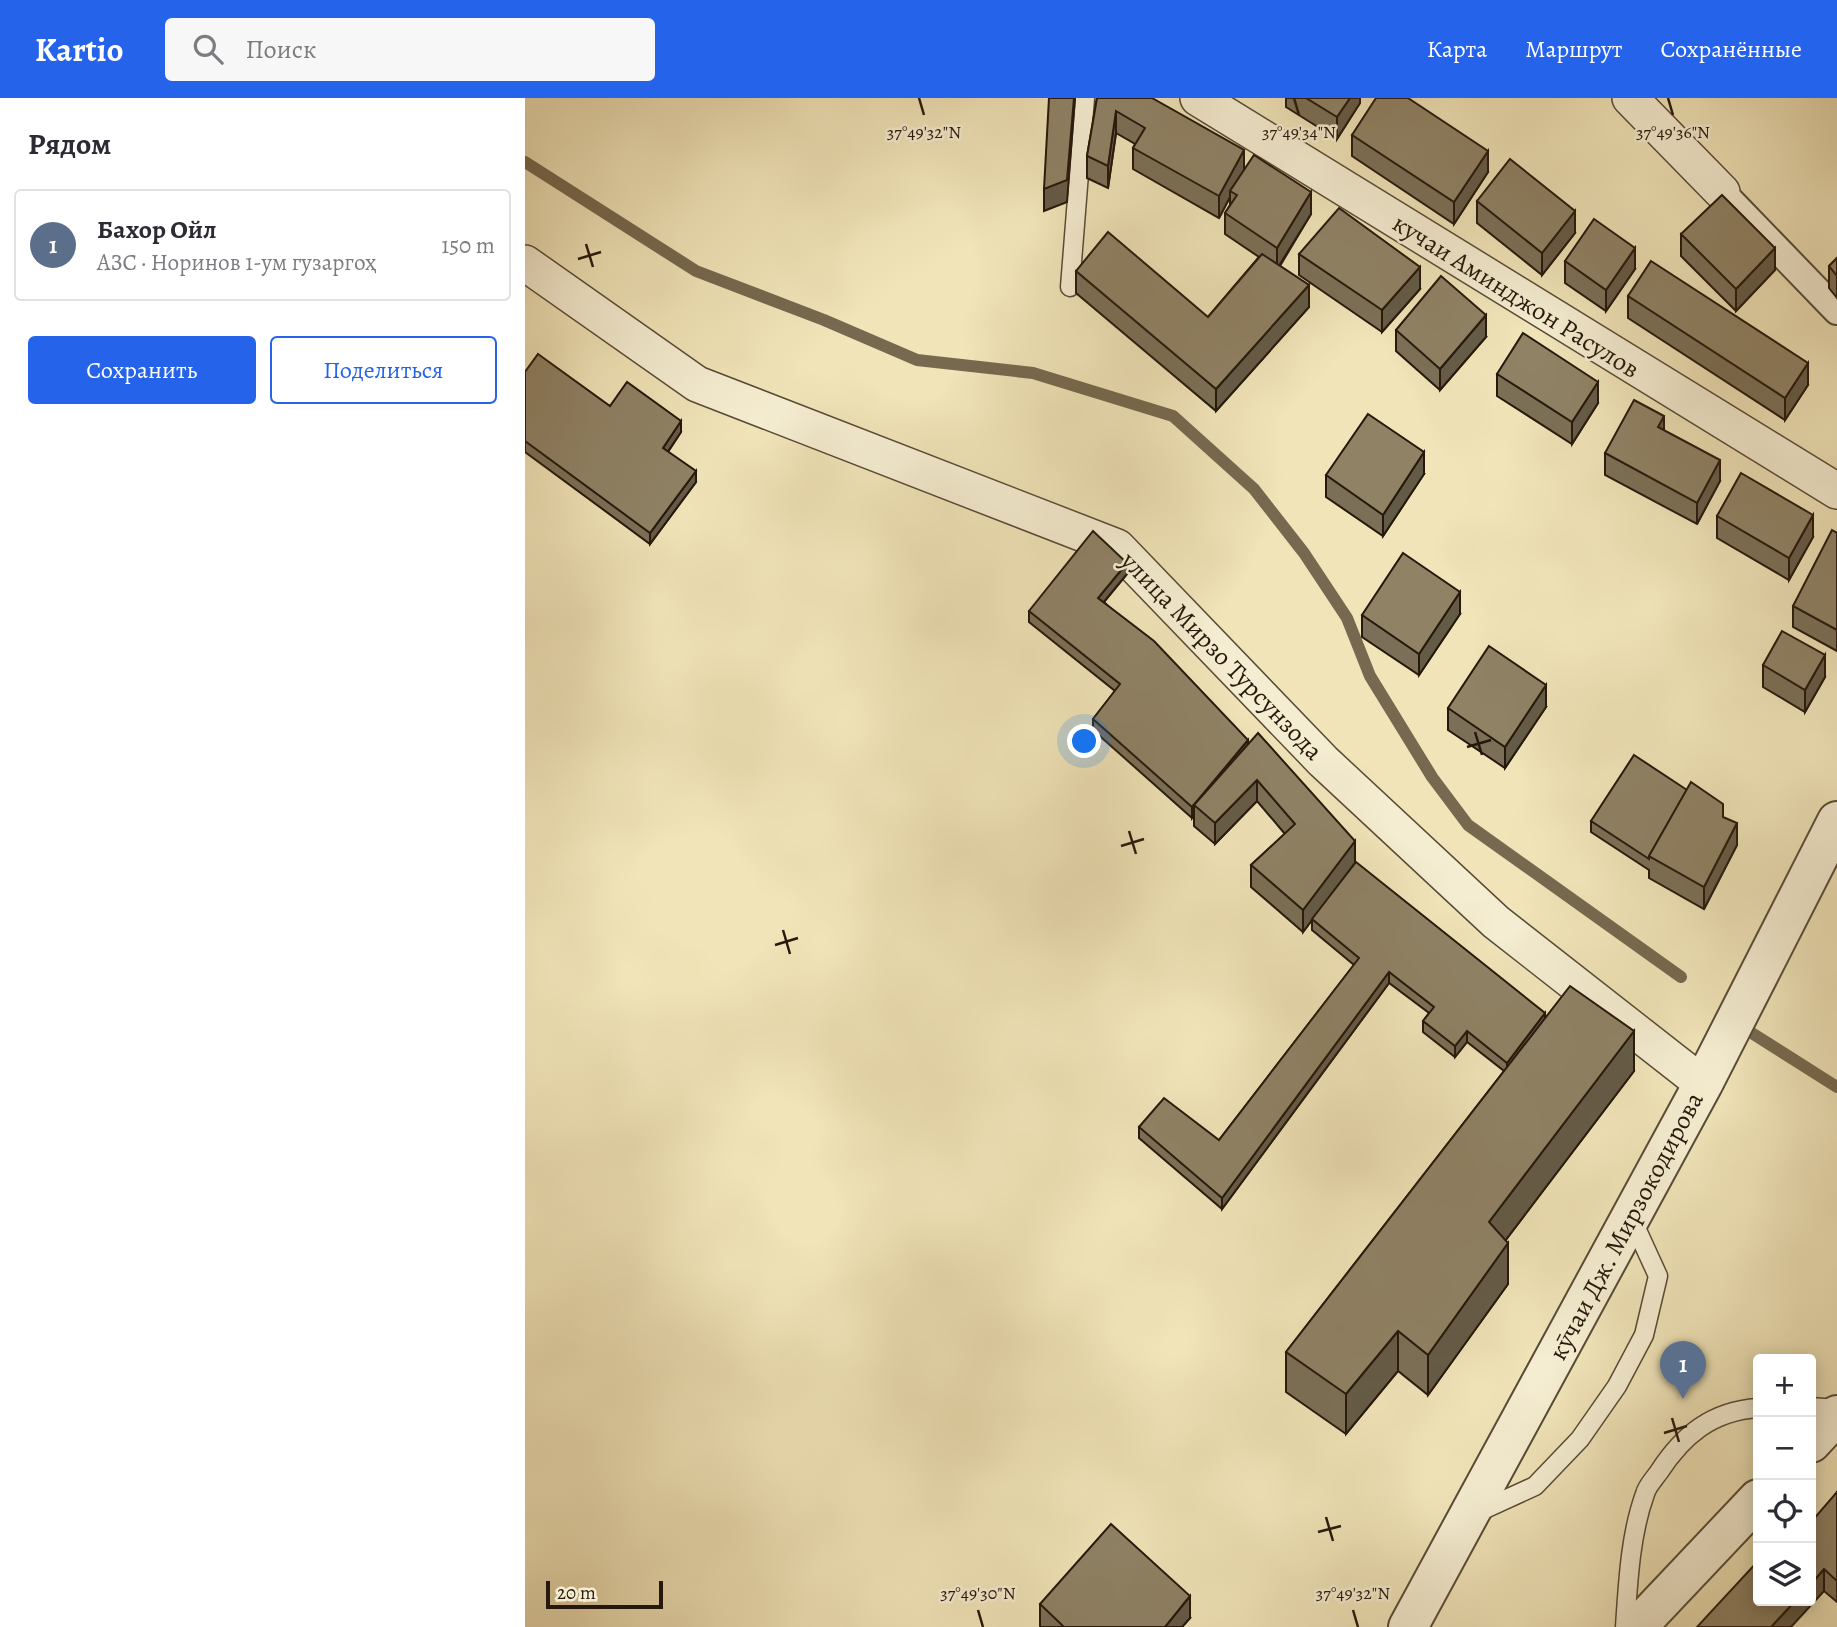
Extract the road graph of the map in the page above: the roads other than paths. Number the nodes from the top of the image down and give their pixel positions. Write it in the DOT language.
graph roads {
  1 [pos="1085,98"];
  2 [pos="1198,98"];
  3 [pos="1630,98"];
  4 [pos="1722,191"];
  5 [pos="525,263"];
  6 [pos="1070,287"];
  7 [pos="1837,311"];
  8 [pos="1837,491"];
  9 [pos="1837,821"];
  10 [pos="1703,1084"];
  11 [pos="1631,1217"];
  12 [pos="1816,1407"];
  13 [pos="1753,1408"];
  14 [pos="1837,1409"];
  15 [pos="1837,1415"];
  16 [pos="1816,1438"];
  17 [pos="1753,1504"];
  18 [pos="1468,1516"];
  19 [pos="1408,1627"];
  20 [pos="1625,1627"];
  21 [pos="1637,1627"];
  1 -- 6 [label="lane"];
  2 -- 8 [label="street, кучаи Аминджон Расулов"];
  3 -- 4 [label="street"];
  4 -- 7 [label="street"];
  5 -- 10 [label="street, улица Мирзо Турсунзода"];
  9 -- 10 [label="street, кӯчаи Дж. Мирзокодирова"];
  10 -- 11 [label="street, кӯчаи Дж. Мирзокодирова"];
  11 -- 18 [label="street, кӯчаи Дж. Мирзокодирова"];
  11 -- 18 [label="lane"];
  12 -- 14 [label="lane"];
  13 -- 20 [label="lane"];
  15 -- 16 [label="street"];
  17 -- 21 [label="street"];
  18 -- 19 [label="street, кӯчаи Дж. Мирзокодирова"];
}
